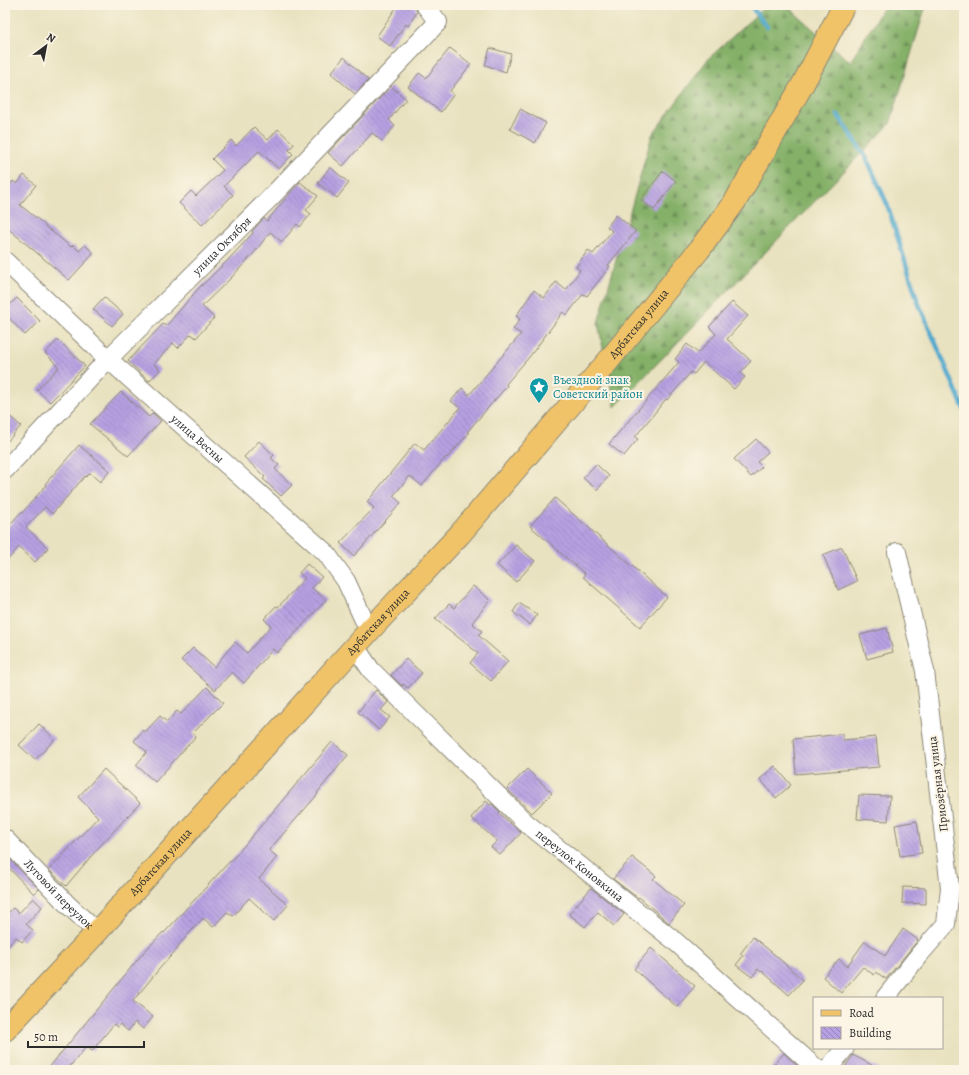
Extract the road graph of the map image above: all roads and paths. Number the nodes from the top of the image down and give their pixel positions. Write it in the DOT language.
graph roads {
  1 [pos="424,5"];
  2 [pos="844,5"];
  3 [pos="5,261"];
  4 [pos="108,359"];
  5 [pos="5,470"];
  6 [pos="897,552"];
  7 [pos="370,631"];
  8 [pos="356,648"];
  9 [pos="5,839"];
  10 [pos="97,932"];
  11 [pos="886,997"];
  12 [pos="5,1030"];
  13 [pos="844,1049"];
  14 [pos="818,1070"];
  15 [pos="827,1070"];
  1 -- 4 [label="street, улица Октября"];
  2 -- 7 [label="main road, Арбатская улица"];
  3 -- 4 [label="street, улица Весны"];
  4 -- 5 [label="street, улица Октября"];
  4 -- 7 [label="street, улица Весны"];
  6 -- 11 [label="street, Приозёрная улица"];
  7 -- 8 [label="main road, Арбатская улица"];
  8 -- 10 [label="main road, Арбатская улица"];
  8 -- 14 [label="street, переулок Коновкина"];
  9 -- 10 [label="street, Луговой переулок"];
  10 -- 12 [label="main road, Арбатская улица"];
  13 -- 15 [label="street"];
}
